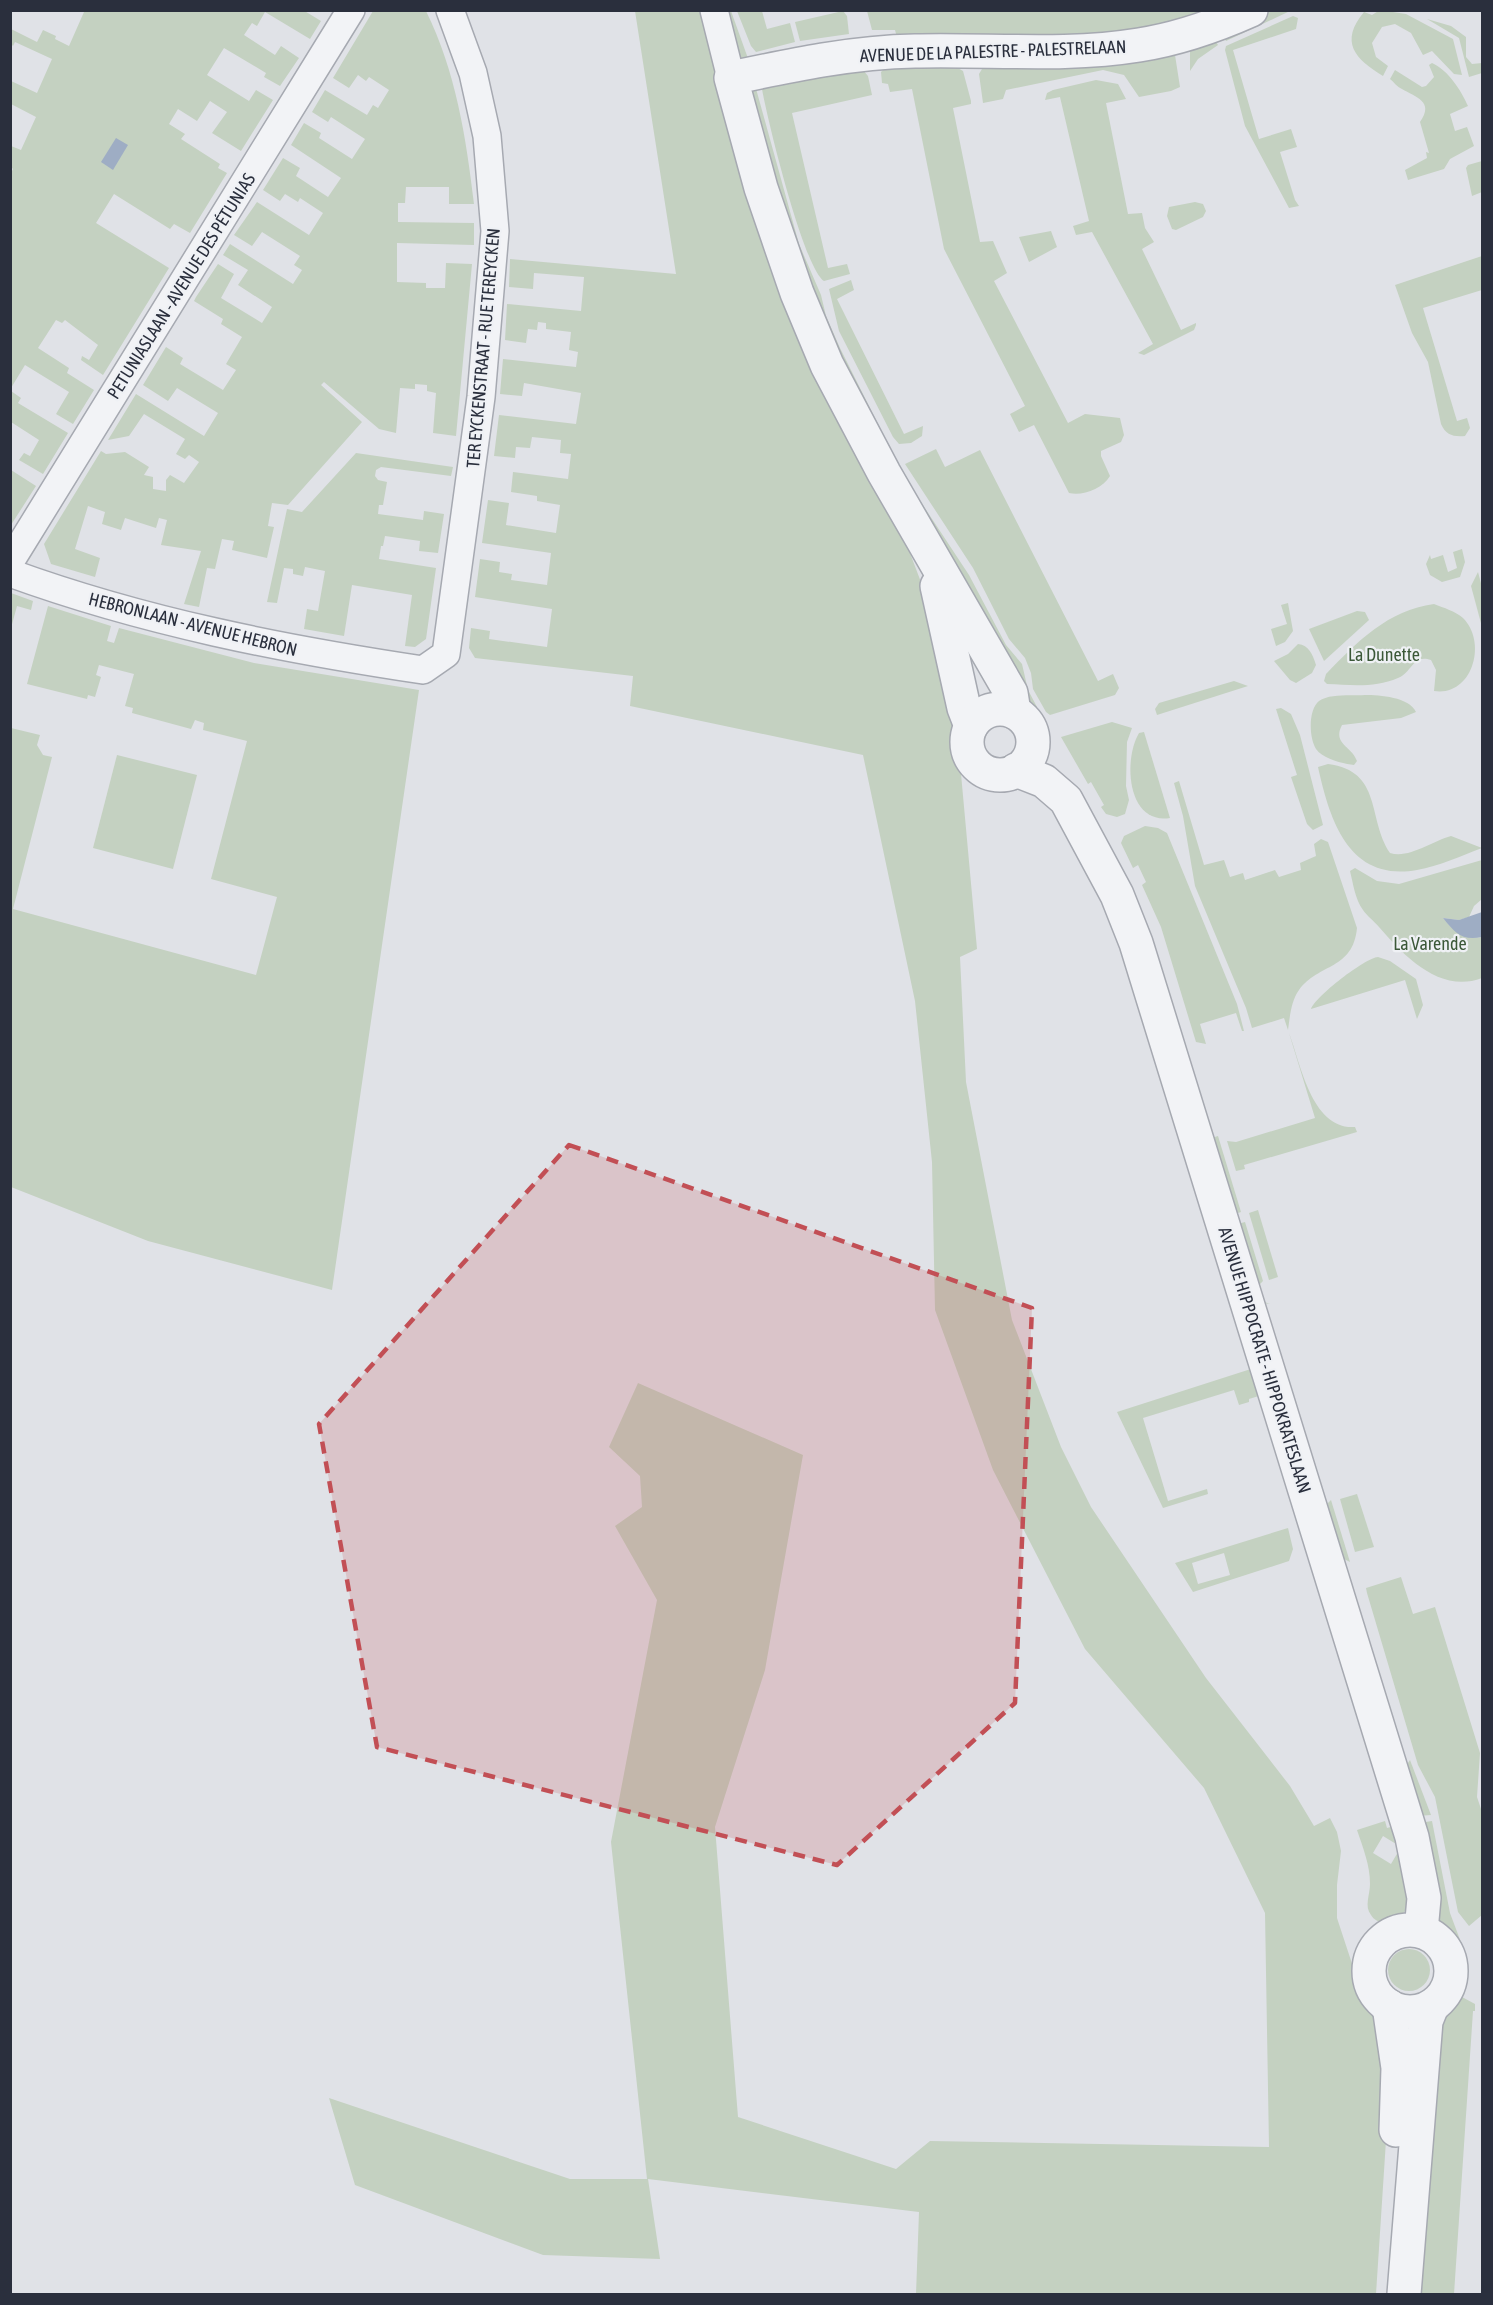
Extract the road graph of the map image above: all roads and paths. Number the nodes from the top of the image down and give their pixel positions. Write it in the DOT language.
graph roads {
  1 [pos="351,10"];
  2 [pos="450,10"];
  3 [pos="714,10"];
  4 [pos="1251,10"];
  5 [pos="731,78"];
  6 [pos="930,555"];
  7 [pos="10,562"];
  8 [pos="10,573"];
  9 [pos="446,654"];
  10 [pos="1014,712"];
  11 [pos="971,726"];
  12 [pos="1024,760"];
  13 [pos="1421,1931"];
  14 [pos="1389,2006"];
  15 [pos="1432,2006"];
  16 [pos="1382,2295"];
  17 [pos="1404,2295"];
  1 -- 7 [label="street, PETUNIASLAAN - AVENUE DES PÉTUNIAS"];
  2 -- 9 [label="street, TER EYCKENSTRAAT - RUE TEREYCKEN"];
  3 -- 5 [label="street, AVENUE HIPPOCRATE - HIPPOKRATESLAAN"];
  4 -- 5 [label="street, AVENUE DE LA PALESTRE - PALESTRELAAN"];
  5 -- 6 [label="street, AVENUE HIPPOCRATE - HIPPOKRATESLAAN"];
  6 -- 10 [label="street, AVENUE HIPPOCRATE - HIPPOKRATESLAAN"];
  6 -- 11 [label="street, AVENUE HIPPOCRATE - HIPPOKRATESLAAN"];
  8 -- 9 [label="street, HEBRONLAAN - AVENUE HEBRON"];
  10 -- 11 [label="street"];
  10 -- 12 [label="street, AVENUE HIPPOCRATE - HIPPOKRATESLAAN"];
  11 -- 12 [label="street, AVENUE HIPPOCRATE - HIPPOKRATESLAAN"];
  12 -- 13 [label="street, AVENUE HIPPOCRATE - HIPPOKRATESLAAN"];
  13 -- 14 [label="street"];
  13 -- 15 [label="street"];
  14 -- 15 [label="street"];
  14 -- 16 [label="street"];
  15 -- 17 [label="street"];
}
